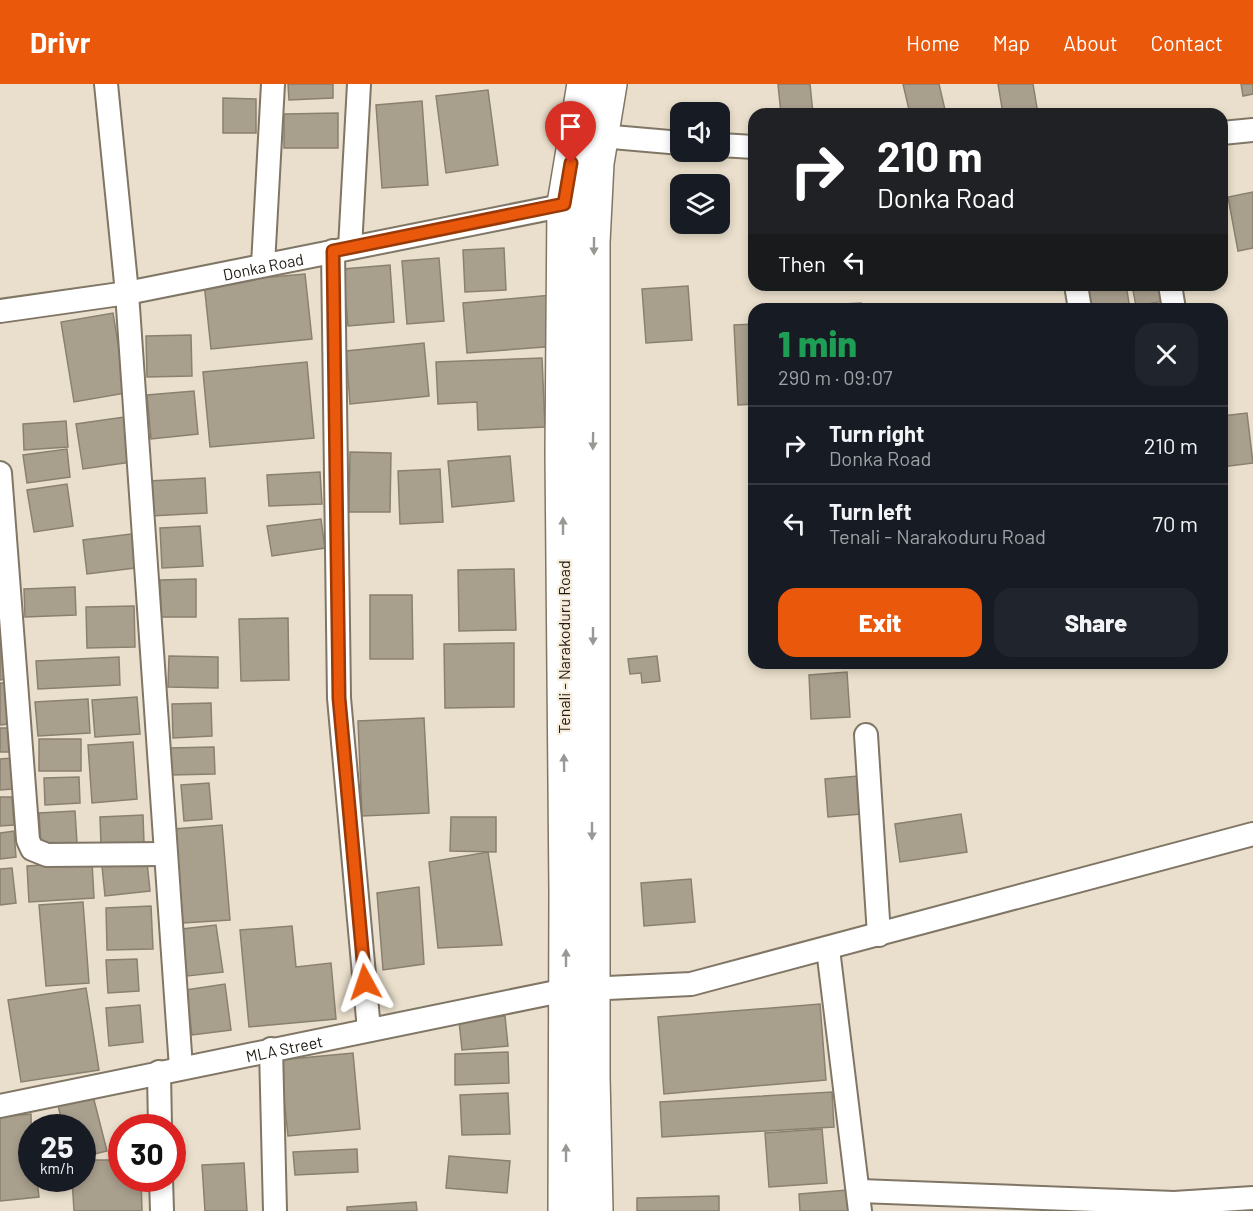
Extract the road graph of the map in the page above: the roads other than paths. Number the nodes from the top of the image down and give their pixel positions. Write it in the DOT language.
graph roads {
  1 [pos="106,84"];
  2 [pos="273,84"];
  3 [pos="359,84"];
  4 [pos="584,84"];
  5 [pos="609,84"];
  6 [pos="1253,129"];
  7 [pos="1228,133"];
  8 [pos="602,136"];
  9 [pos="670,142"];
  10 [pos="730,146"];
  11 [pos="748,147"];
  12 [pos="579,203"];
  13 [pos="342,249"];
  14 [pos="263,265"];
  15 [pos="127,293"];
  16 [pos="0,311"];
  17 [pos="0,473"];
  18 [pos="866,735"];
  19 [pos="1253,834"];
  20 [pos="165,854"];
  21 [pos="879,935"];
  22 [pos="828,949"];
  23 [pos="579,989"];
  24 [pos="369,1030"];
  25 [pos="271,1049"];
  26 [pos="182,1068"];
  27 [pos="159,1072"];
  28 [pos="0,1106"];
  29 [pos="160,1114"];
  30 [pos="161,1192"];
  31 [pos="1253,1198"];
  32 [pos="860,1201"];
  33 [pos="1032,1205"];
  34 [pos="1174,1207"];
  35 [pos="162,1211"];
  36 [pos="275,1211"];
  37 [pos="565,1211"];
  38 [pos="596,1211"];
  1 -- 15 [label="street"];
  2 -- 14 [label="street"];
  3 -- 13 [label="street"];
  4 -- 12 [label="main road, Tenali - Narakoduru Road"];
  5 -- 8 [label="main road, Tenali - Narakoduru Road"];
  6 -- 7 [label="street"];
  8 -- 9 [label="street"];
  8 -- 12 [label="main road, Tenali - Narakoduru Road"];
  10 -- 11 [label="street"];
  12 -- 13 [label="street, Donka Road"];
  12 -- 23 [label="main road, Tenali - Narakoduru Road"];
  13 -- 14 [label="street, Donka Road"];
  13 -- 24 [label="street"];
  14 -- 15 [label="street, Donka Road"];
  15 -- 16 [label="street, Donka Road"];
  15 -- 20 [label="street"];
  17 -- 20 [label="street"];
  18 -- 21 [label="street"];
  19 -- 21 [label="street, MLA Street"];
  20 -- 26 [label="street"];
  21 -- 22 [label="street, MLA Street"];
  22 -- 23 [label="street, MLA Street"];
  22 -- 32 [label="street"];
  23 -- 24 [label="street, MLA Street"];
  37 -- 23 [label="main road, Tenali - Narakoduru Road, one-way"];
  23 -- 38 [label="main road, Tenali - Narakoduru Road"];
  24 -- 25 [label="street, MLA Street"];
  25 -- 26 [label="street, MLA Street"];
  25 -- 36 [label="street"];
  26 -- 27 [label="street, MLA Street"];
  27 -- 28 [label="street, MLA Street"];
  27 -- 29 [label="street"];
  30 -- 35 [label="street"];
  31 -- 34 [label="street"];
  32 -- 33 [label="street"];
  33 -- 34 [label="street"];
}
